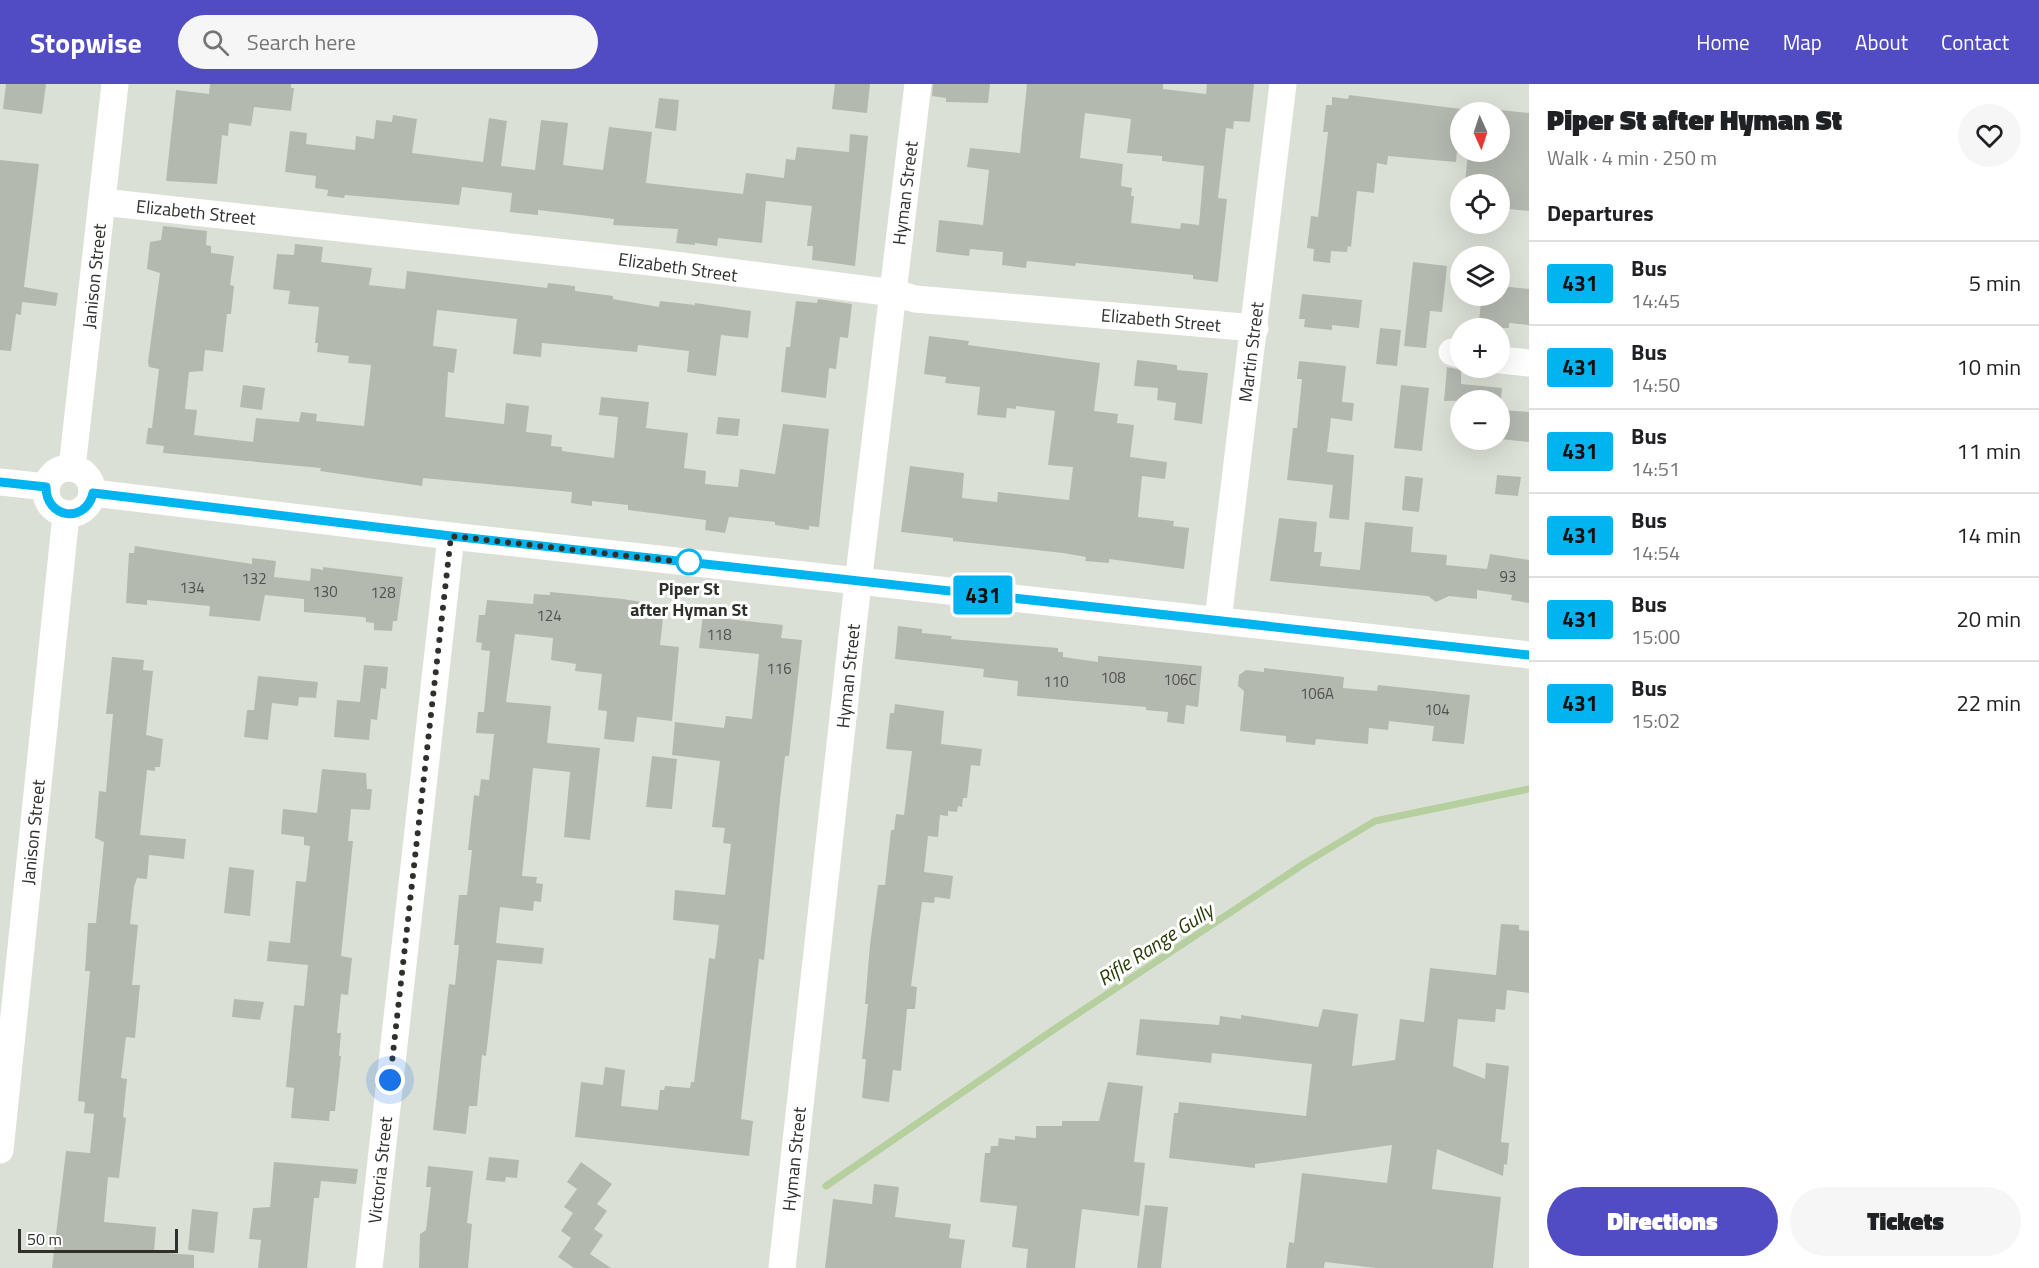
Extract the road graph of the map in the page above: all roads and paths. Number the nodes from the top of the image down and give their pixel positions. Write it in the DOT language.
graph roads {
  1 [pos="115,84"];
  2 [pos="918,84"];
  3 [pos="1283,84"];
  4 [pos="102,202"];
  5 [pos="894,293"];
  6 [pos="1255,328"];
  7 [pos="1510,361"];
  8 [pos="1529,363"];
  9 [pos="72,468"];
  10 [pos="0,482"];
  11 [pos="46,487"];
  12 [pos="93,493"];
  13 [pos="66,515"];
  14 [pos="451,536"];
  15 [pos="859,581"];
  16 [pos="1218,620"];
  17 [pos="1529,655"];
  18 [pos="0,1150"];
  19 [pos="369,1268"];
  20 [pos="782,1268"];
  1 -- 4 [label="street, Janison Street"];
  2 -- 5 [label="street, Hyman Street"];
  3 -- 6 [label="street, Martin Street"];
  4 -- 5 [label="street, Elizabeth Street"];
  4 -- 9 [label="street, Janison Street"];
  5 -- 6 [label="street, Elizabeth Street"];
  5 -- 15 [label="street, Hyman Street"];
  6 -- 16 [label="street, Martin Street"];
  7 -- 8 [label="street"];
  9 -- 11 [label="street"];
  9 -- 12 [label="street"];
  10 -- 11 [label="street"];
  11 -- 13 [label="street"];
  12 -- 13 [label="street"];
  12 -- 14 [label="street"];
  13 -- 18 [label="street, Janison Street"];
  14 -- 15 [label="street"];
  14 -- 19 [label="street, Victoria Street"];
  15 -- 16 [label="street"];
  15 -- 20 [label="street, Hyman Street"];
  16 -- 17 [label="street"];
}
